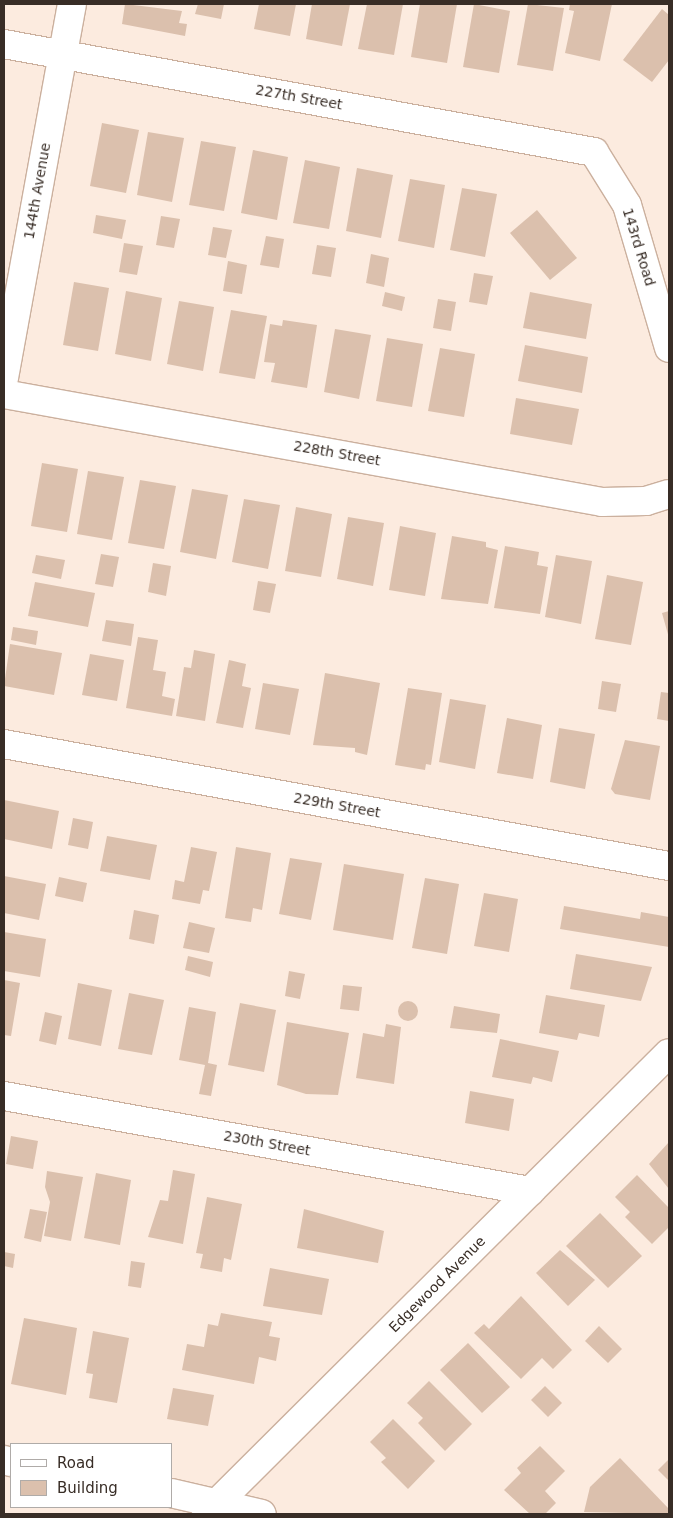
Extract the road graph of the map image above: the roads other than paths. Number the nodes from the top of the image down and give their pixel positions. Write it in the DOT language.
graph roads {
  1 [pos="72,4"];
  2 [pos="4,44"];
  3 [pos="62,55"];
  4 [pos="594,152"];
  5 [pos="669,348"];
  6 [pos="4,378"];
  7 [pos="4,394"];
  8 [pos="669,494"];
  9 [pos="4,744"];
  10 [pos="669,866"];
  11 [pos="669,1053"];
  12 [pos="4,1096"];
  13 [pos="530,1191"];
  14 [pos="172,1493"];
  15 [pos="212,1508"];
  16 [pos="262,1514"];
  1 -- 3 [label="street, 144th Avenue"];
  2 -- 3 [label="street, 227th Street"];
  3 -- 4 [label="street, 227th Street"];
  3 -- 6 [label="street, 144th Avenue"];
  4 -- 5 [label="street, 143rd Road"];
  7 -- 8 [label="street, 228th Street"];
  9 -- 10 [label="street, 229th Street"];
  11 -- 13 [label="street, Edgewood Avenue"];
  12 -- 13 [label="street, 230th Street"];
  13 -- 15 [label="street, Edgewood Avenue"];
  14 -- 15 [label="street"];
  15 -- 16 [label="street"];
}
